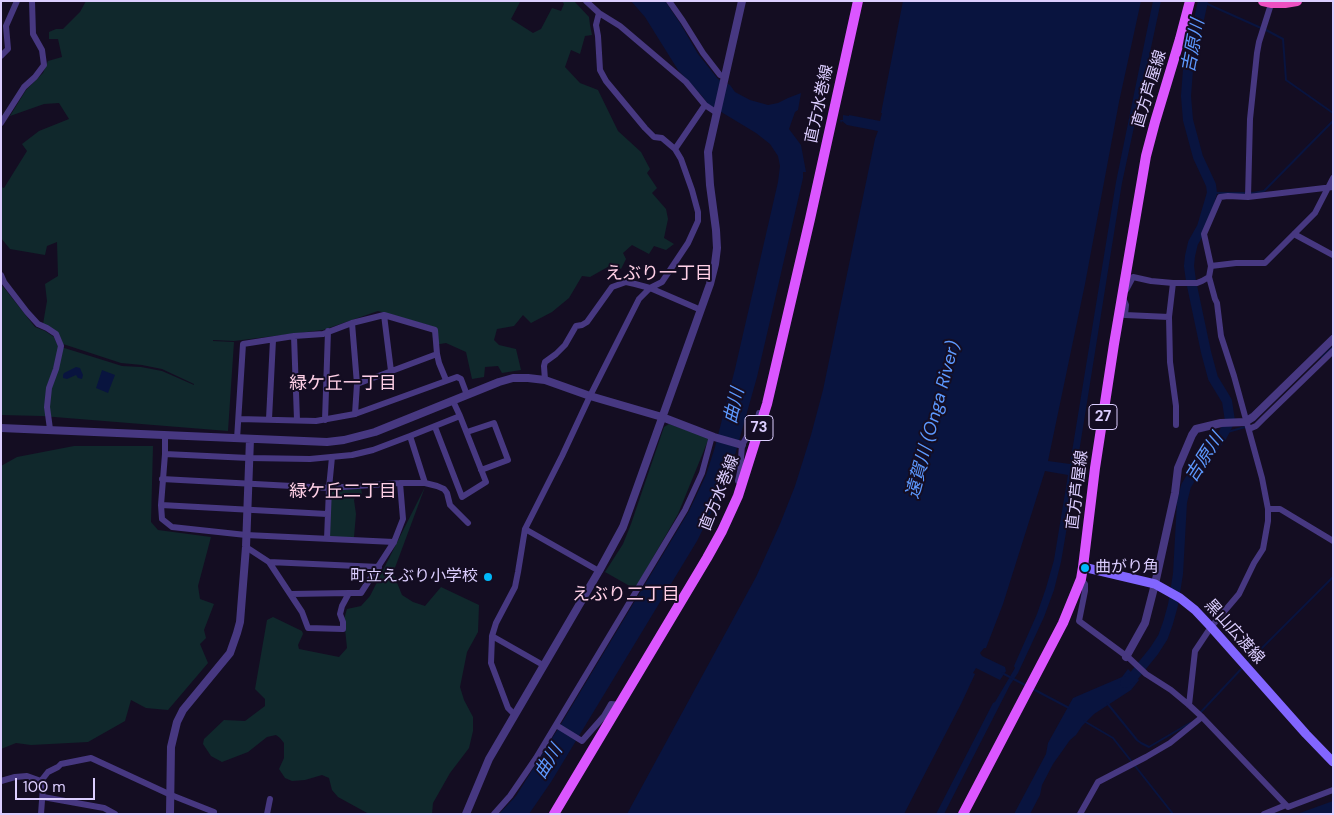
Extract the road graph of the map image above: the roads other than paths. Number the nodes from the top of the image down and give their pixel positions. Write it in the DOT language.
graph roads {
  1 [pos="17,1"];
  2 [pos="32,1"];
  3 [pos="586,1"];
  4 [pos="669,1"];
  5 [pos="742,1"];
  6 [pos="858,1"];
  7 [pos="1190,1"];
  8 [pos="1297,1"];
  9 [pos="1269,2"];
  10 [pos="599,13"];
  11 [pos="4,26"];
  12 [pos="1,56"];
  13 [pos="725,78"];
  14 [pos="705,105"];
  15 [pos="717,112"];
  16 [pos="1,123"];
  17 [pos="675,149"];
  18 [pos="1333,178"];
  19 [pos="1330,188"];
  20 [pos="1248,196"];
  21 [pos="1294,234"];
  22 [pos="1333,255"];
  23 [pos="1211,266"];
  24 [pos="1,275"];
  25 [pos="1209,277"];
  26 [pos="1173,283"];
  27 [pos="650,288"];
  28 [pos="1122,294"];
  29 [pos="701,310"];
  30 [pos="384,315"];
  31 [pos="1169,318"];
  32 [pos="352,322"];
  33 [pos="328,331"];
  34 [pos="294,336"];
  35 [pos="1333,339"];
  36 [pos="272,340"];
  37 [pos="1333,351"];
  38 [pos="437,354"];
  39 [pos="391,371"];
  40 [pos="446,380"];
  41 [pos="545,380"];
  42 [pos="357,384"];
  43 [pos="467,395"];
  44 [pos="590,396"];
  45 [pos="453,400"];
  46 [pos="767,404"];
  47 [pos="355,414"];
  48 [pos="460,416"];
  49 [pos="662,417"];
  50 [pos="239,418"];
  51 [pos="269,419"];
  52 [pos="297,420"];
  53 [pos="325,420"];
  54 [pos="1247,424"];
  55 [pos="1176,425"];
  56 [pos="435,427"];
  57 [pos="1,428"];
  58 [pos="50,429"];
  59 [pos="467,432"];
  60 [pos="165,436"];
  61 [pos="410,436"];
  62 [pos="713,436"];
  63 [pos="237,439"];
  64 [pos="250,439"];
  65 [pos="742,445"];
  66 [pos="165,454"];
  67 [pos="332,457"];
  68 [pos="249,458"];
  69 [pos="481,470"];
  70 [pos="162,480"];
  71 [pos="400,483"];
  72 [pos="425,483"];
  73 [pos="248,484"];
  74 [pos="329,488"];
  75 [pos="738,496"];
  76 [pos="161,505"];
  77 [pos="1268,509"];
  78 [pos="247,510"];
  79 [pos="327,514"];
  80 [pos="468,523"];
  81 [pos="525,528"];
  82 [pos="246,535"];
  83 [pos="327,539"];
  84 [pos="1333,541"];
  85 [pos="394,542"];
  86 [pos="246,547"];
  87 [pos="269,562"];
  88 [pos="379,567"];
  89 [pos="1083,568"];
  90 [pos="599,571"];
  91 [pos="1081,579"];
  92 [pos="1159,586"];
  93 [pos="349,593"];
  94 [pos="291,594"];
  95 [pos="1211,627"];
  96 [pos="492,636"];
  97 [pos="1127,658"];
  98 [pos="543,665"];
  99 [pos="1189,704"];
  100 [pos="620,705"];
  101 [pos="515,715"];
  102 [pos="1202,717"];
  103 [pos="556,725"];
  104 [pos="1333,762"];
  105 [pos="1,781"];
  106 [pos="41,782"];
  107 [pos="1333,790"];
  108 [pos="171,795"];
  109 [pos="43,798"];
  110 [pos="270,799"];
  111 [pos="1286,805"];
  112 [pos="214,812"];
  113 [pos="41,814"];
  114 [pos="115,814"];
  115 [pos="170,814"];
  116 [pos="267,814"];
  117 [pos="466,814"];
  118 [pos="494,814"];
  119 [pos="554,814"];
  120 [pos="963,814"];
  121 [pos="1080,814"];
  122 [pos="1264,814"];
  1 -- 11 [label="street"];
  2 -- 16 [label="street"];
  3 -- 10 [label="street"];
  4 -- 13 [label="street"];
  5 -- 13 [label="street"];
  6 -- 46 [label="main road, 直方水巻線 / 73"];
  7 -- 28 [label="main road, 直方芦屋線 / 27"];
  8 -- 9 [label="highway"];
  9 -- 20 [label="street"];
  10 -- 14 [label="street"];
  10 -- 17 [label="street"];
  11 -- 12 [label="street"];
  13 -- 15 [label="street"];
  14 -- 15 [label="street"];
  14 -- 17 [label="street"];
  15 -- 29 [label="street"];
  17 -- 27 [label="street"];
  18 -- 19 [label="street"];
  19 -- 20 [label="street"];
  19 -- 21 [label="street"];
  20 -- 23 [label="street"];
  21 -- 22 [label="street"];
  21 -- 23 [label="street"];
  23 -- 25 [label="street"];
  24 -- 58 [label="street"];
  25 -- 26 [label="street"];
  25 -- 54 [label="street"];
  26 -- 28 [label="street"];
  26 -- 31 [label="street"];
  27 -- 29 [label="street"];
  27 -- 41 [label="street"];
  27 -- 44 [label="street"];
  28 -- 31 [label="street"];
  28 -- 89 [label="main road, 直方芦屋線 / 27"];
  29 -- 49 [label="street"];
  30 -- 32 [label="street"];
  30 -- 38 [label="street"];
  30 -- 39 [label="street"];
  31 -- 55 [label="street"];
  32 -- 33 [label="street"];
  32 -- 42 [label="street"];
  33 -- 34 [label="street"];
  33 -- 53 [label="street"];
  34 -- 36 [label="street"];
  34 -- 52 [label="street"];
  35 -- 54 [label="street"];
  36 -- 50 [label="street"];
  36 -- 51 [label="street"];
  37 -- 54 [label="street"];
  38 -- 39 [label="street"];
  38 -- 40 [label="street"];
  39 -- 42 [label="street"];
  40 -- 43 [label="street"];
  40 -- 47 [label="street"];
  41 -- 43 [label="street"];
  41 -- 44 [label="street"];
  42 -- 47 [label="street"];
  43 -- 45 [label="street"];
  44 -- 49 [label="street"];
  44 -- 81 [label="street"];
  45 -- 48 [label="street"];
  45 -- 64 [label="street"];
  46 -- 65 [label="street"];
  46 -- 75 [label="main road, 直方水巻線 / 73"];
  47 -- 53 [label="street"];
  48 -- 56 [label="street"];
  48 -- 59 [label="street"];
  49 -- 62 [label="street"];
  49 -- 90 [label="street"];
  50 -- 51 [label="street"];
  50 -- 63 [label="street"];
  51 -- 52 [label="street"];
  52 -- 53 [label="street"];
  54 -- 77 [label="street"];
  54 -- 92 [label="street"];
  56 -- 61 [label="street"];
  56 -- 69 [label="street"];
  57 -- 58 [label="street"];
  58 -- 60 [label="street"];
  59 -- 69 [label="street"];
  59 -- 69 [label="street"];
  60 -- 63 [label="street"];
  60 -- 66 [label="street"];
  61 -- 67 [label="street"];
  61 -- 72 [label="street"];
  62 -- 65 [label="street"];
  62 -- 103 [label="street"];
  63 -- 64 [label="street"];
  64 -- 68 [label="street"];
  65 -- 75 [label="street"];
  66 -- 68 [label="street"];
  66 -- 70 [label="street"];
  67 -- 68 [label="street"];
  67 -- 74 [label="street"];
  68 -- 73 [label="street"];
  70 -- 73 [label="street"];
  70 -- 76 [label="street"];
  71 -- 72 [label="street"];
  71 -- 74 [label="street"];
  71 -- 85 [label="street"];
  72 -- 80 [label="street"];
  73 -- 74 [label="street"];
  73 -- 78 [label="street"];
  74 -- 79 [label="street"];
  75 -- 100 [label="main road, 直方水巻線 / 73"];
  76 -- 78 [label="street"];
  76 -- 82 [label="street"];
  77 -- 84 [label="street"];
  77 -- 95 [label="street"];
  78 -- 79 [label="street"];
  78 -- 82 [label="street"];
  79 -- 83 [label="street"];
  81 -- 90 [label="street"];
  81 -- 96 [label="street"];
  82 -- 83 [label="street"];
  82 -- 86 [label="street"];
  83 -- 85 [label="street"];
  85 -- 88 [label="street"];
  86 -- 87 [label="street"];
  86 -- 108 [label="street"];
  87 -- 88 [label="street"];
  87 -- 94 [label="street"];
  88 -- 93 [label="street"];
  89 -- 91 [label="main road, 直方芦屋線 / 27"];
  89 -- 92 [label="main road, 黒山広渡線"];
  90 -- 98 [label="street"];
  91 -- 97 [label="street"];
  91 -- 120 [label="main road, 直方芦屋線 / 27"];
  92 -- 95 [label="main road, 黒山広渡線"];
  92 -- 97 [label="street"];
  93 -- 94 [label="street"];
  93 -- 94 [label="street"];
  95 -- 99 [label="street"];
  95 -- 104 [label="main road, 黒山広渡線"];
  96 -- 98 [label="street"];
  96 -- 101 [label="street"];
  97 -- 99 [label="street"];
  98 -- 101 [label="street"];
  99 -- 102 [label="street"];
  100 -- 103 [label="street"];
  100 -- 119 [label="main road, 直方水巻線 / 73"];
  101 -- 117 [label="street"];
  102 -- 111 [label="street"];
  102 -- 121 [label="street"];
  103 -- 118 [label="street"];
  105 -- 106 [label="street"];
  106 -- 108 [label="street"];
  106 -- 109 [label="street"];
  107 -- 111 [label="street"];
  108 -- 112 [label="street"];
  108 -- 115 [label="street"];
  109 -- 113 [label="street"];
  109 -- 114 [label="street"];
  110 -- 116 [label="street"];
  111 -- 122 [label="street"];
}
